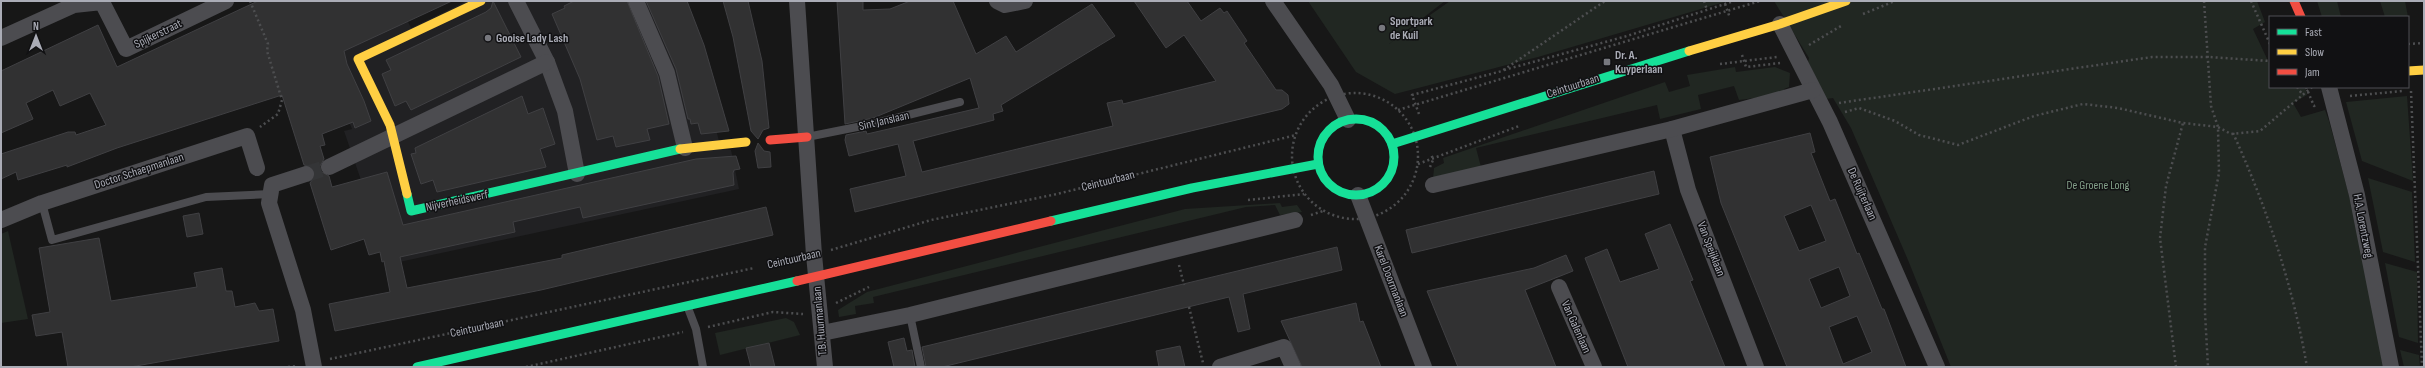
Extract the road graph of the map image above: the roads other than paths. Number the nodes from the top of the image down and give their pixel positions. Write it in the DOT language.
graph roads {
  1 [pos="226,1"];
  2 [pos="481,1"];
  3 [pos="517,1"];
  4 [pos="636,1"];
  5 [pos="797,1"];
  6 [pos="997,1"];
  7 [pos="1025,1"];
  8 [pos="1273,1"];
  9 [pos="1846,1"];
  10 [pos="2294,1"];
  11 [pos="2301,16"];
  12 [pos="1780,24"];
  13 [pos="1,38"];
  14 [pos="547,62"];
  15 [pos="2424,70"];
  16 [pos="2409,71"];
  17 [pos="1813,90"];
  18 [pos="2331,93"];
  19 [pos="960,102"];
  20 [pos="1348,120"];
  21 [pos="1672,129"];
  22 [pos="393,137"];
  23 [pos="806,137"];
  24 [pos="770,140"];
  25 [pos="746,142"];
  26 [pos="1392,144"];
  27 [pos="684,148"];
  28 [pos="1318,164"];
  29 [pos="329,167"];
  30 [pos="257,168"];
  31 [pos="306,174"];
  32 [pos="577,174"];
  33 [pos="1430,179"];
  34 [pos="272,190"];
  35 [pos="1358,195"];
  36 [pos="42,203"];
  37 [pos="1,220"];
  38 [pos="1295,220"];
  39 [pos="816,276"];
  40 [pos="1559,287"];
  41 [pos="687,307"];
  42 [pos="910,315"];
  43 [pos="822,333"];
  44 [pos="314,365"];
  45 [pos="416,367"];
  46 [pos="703,367"];
  47 [pos="824,367"];
  48 [pos="922,367"];
  49 [pos="1220,367"];
  50 [pos="1293,367"];
  51 [pos="1424,367"];
  52 [pos="1594,367"];
  53 [pos="1756,367"];
  54 [pos="1937,367"];
  55 [pos="2390,367"];
  1 -- 13 [label="street, Spijkerstraat"];
  2 -- 22 [label="main road, Nijverheidswerf"];
  3 -- 14 [label="street"];
  4 -- 27 [label="street"];
  5 -- 23 [label="street"];
  6 -- 7 [label="street"];
  8 -- 20 [label="street"];
  9 -- 12 [label="main road, Ceintuurbaan"];
  10 -- 11 [label="main road"];
  12 -- 17 [label="street, De Ruijterlaan"];
  12 -- 26 [label="main road, Ceintuurbaan"];
  14 -- 22 [label="street"];
  14 -- 32 [label="street"];
  15 -- 16 [label="main road"];
  17 -- 21 [label="street"];
  17 -- 54 [label="street, De Ruijterlaan"];
  18 -- 55 [label="street, H.A. Lorentzweg"];
  19 -- 23 [label="lane, Sint Janslaan"];
  20 -- 26 [label="main road"];
  20 -- 28 [label="main road"];
  21 -- 33 [label="street"];
  21 -- 53 [label="street, Van Speijklaan"];
  22 -- 29 [label="street"];
  22 -- 32 [label="main road, Nijverheidswerf"];
  23 -- 24 [label="main road"];
  23 -- 39 [label="street"];
  25 -- 27 [label="main road, Nijverheidswerf"];
  26 -- 35 [label="main road"];
  27 -- 32 [label="main road, Nijverheidswerf"];
  28 -- 35 [label="main road"];
  28 -- 39 [label="main road, Ceintuurbaan"];
  30 -- 36 [label="street, Doctor Schaepmanlaan"];
  31 -- 34 [label="street"];
  34 -- 36 [label="lane"];
  34 -- 44 [label="street"];
  35 -- 51 [label="street, Karel Doormanlaan"];
  36 -- 37 [label="street, Doctor Schaepmanlaan"];
  38 -- 42 [label="street"];
  39 -- 41 [label="main road, Ceintuurbaan"];
  39 -- 43 [label="street, T.B. Huurmanlaan"];
  40 -- 52 [label="street, Van Galenlaan"];
  41 -- 45 [label="main road, Ceintuurbaan"];
  41 -- 46 [label="lane"];
  42 -- 43 [label="street"];
  42 -- 48 [label="lane"];
  43 -- 47 [label="street, T.B. Huurmanlaan"];
  49 -- 50 [label="street"];
}
